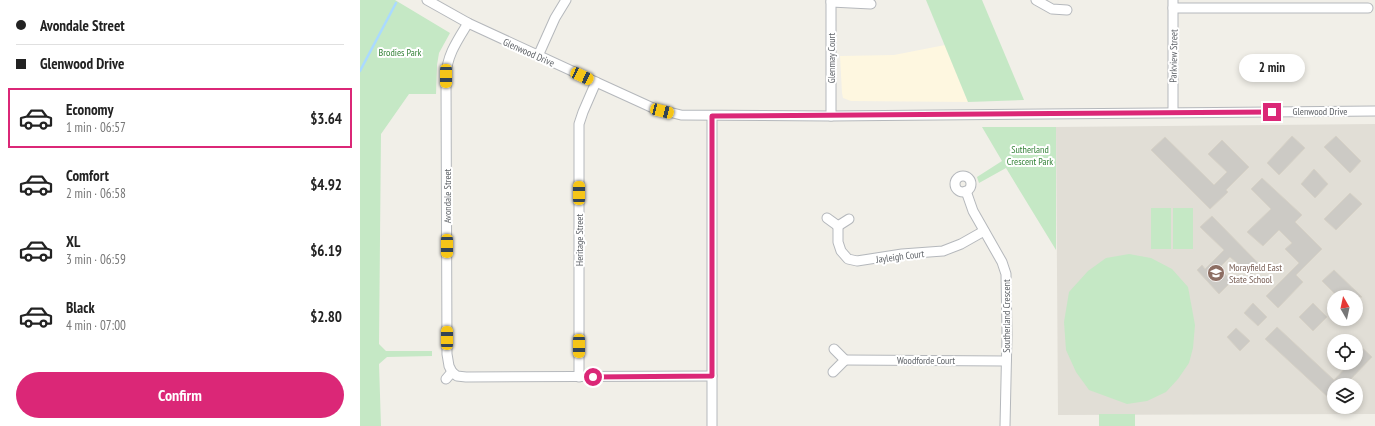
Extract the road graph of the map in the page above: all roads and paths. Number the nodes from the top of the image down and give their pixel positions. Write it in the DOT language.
graph roads {
  1 [pos="427,0"];
  2 [pos="566,0"];
  3 [pos="1036,0"];
  4 [pos="831,1"];
  5 [pos="871,4"];
  6 [pos="1173,4"];
  7 [pos="1368,8"];
  8 [pos="1067,10"];
  9 [pos="468,24"];
  10 [pos="538,56"];
  11 [pos="596,82"];
  12 [pos="1375,111"];
  13 [pos="1173,112"];
  14 [pos="712,116"];
  15 [pos="831,116"];
  16 [pos="966,191"];
  17 [pos="827,218"];
  18 [pos="849,219"];
  19 [pos="838,226"];
  20 [pos="984,231"];
  21 [pos="834,349"];
  22 [pos="845,360"];
  23 [pos="1006,361"];
  24 [pos="833,372"];
  25 [pos="712,376"];
  26 [pos="579,377"];
  27 [pos="712,426"];
  28 [pos="1005,426"];
  1 -- 9 [label="street, Glenwood Drive"];
  2 -- 10 [label="street"];
  3 -- 8 [label="street"];
  4 -- 5 [label="street"];
  4 -- 15 [label="street, Glenmay Court"];
  6 -- 7 [label="street"];
  6 -- 13 [label="street, Parkview Street"];
  9 -- 10 [label="street, Glenwood Drive"];
  9 -- 26 [label="street, Avondale Street"];
  10 -- 11 [label="street, Glenwood Drive"];
  11 -- 14 [label="street, Glenwood Drive"];
  11 -- 26 [label="street, Heritage Street"];
  12 -- 13 [label="street, Glenwood Drive"];
  13 -- 15 [label="street, Glenwood Drive"];
  14 -- 15 [label="street, Glenwood Drive"];
  14 -- 25 [label="street"];
  16 -- 20 [label="street, Southerland Crescent"];
  17 -- 19 [label="street"];
  18 -- 19 [label="street"];
  19 -- 20 [label="street, Jayleigh Court"];
  20 -- 23 [label="street, Southerland Crescent"];
  21 -- 22 [label="street"];
  22 -- 23 [label="street, Woodforde Court"];
  22 -- 24 [label="street"];
  23 -- 28 [label="street, Southerland Crescent"];
  25 -- 26 [label="street, Avondale Street"];
  25 -- 27 [label="street"];
}
